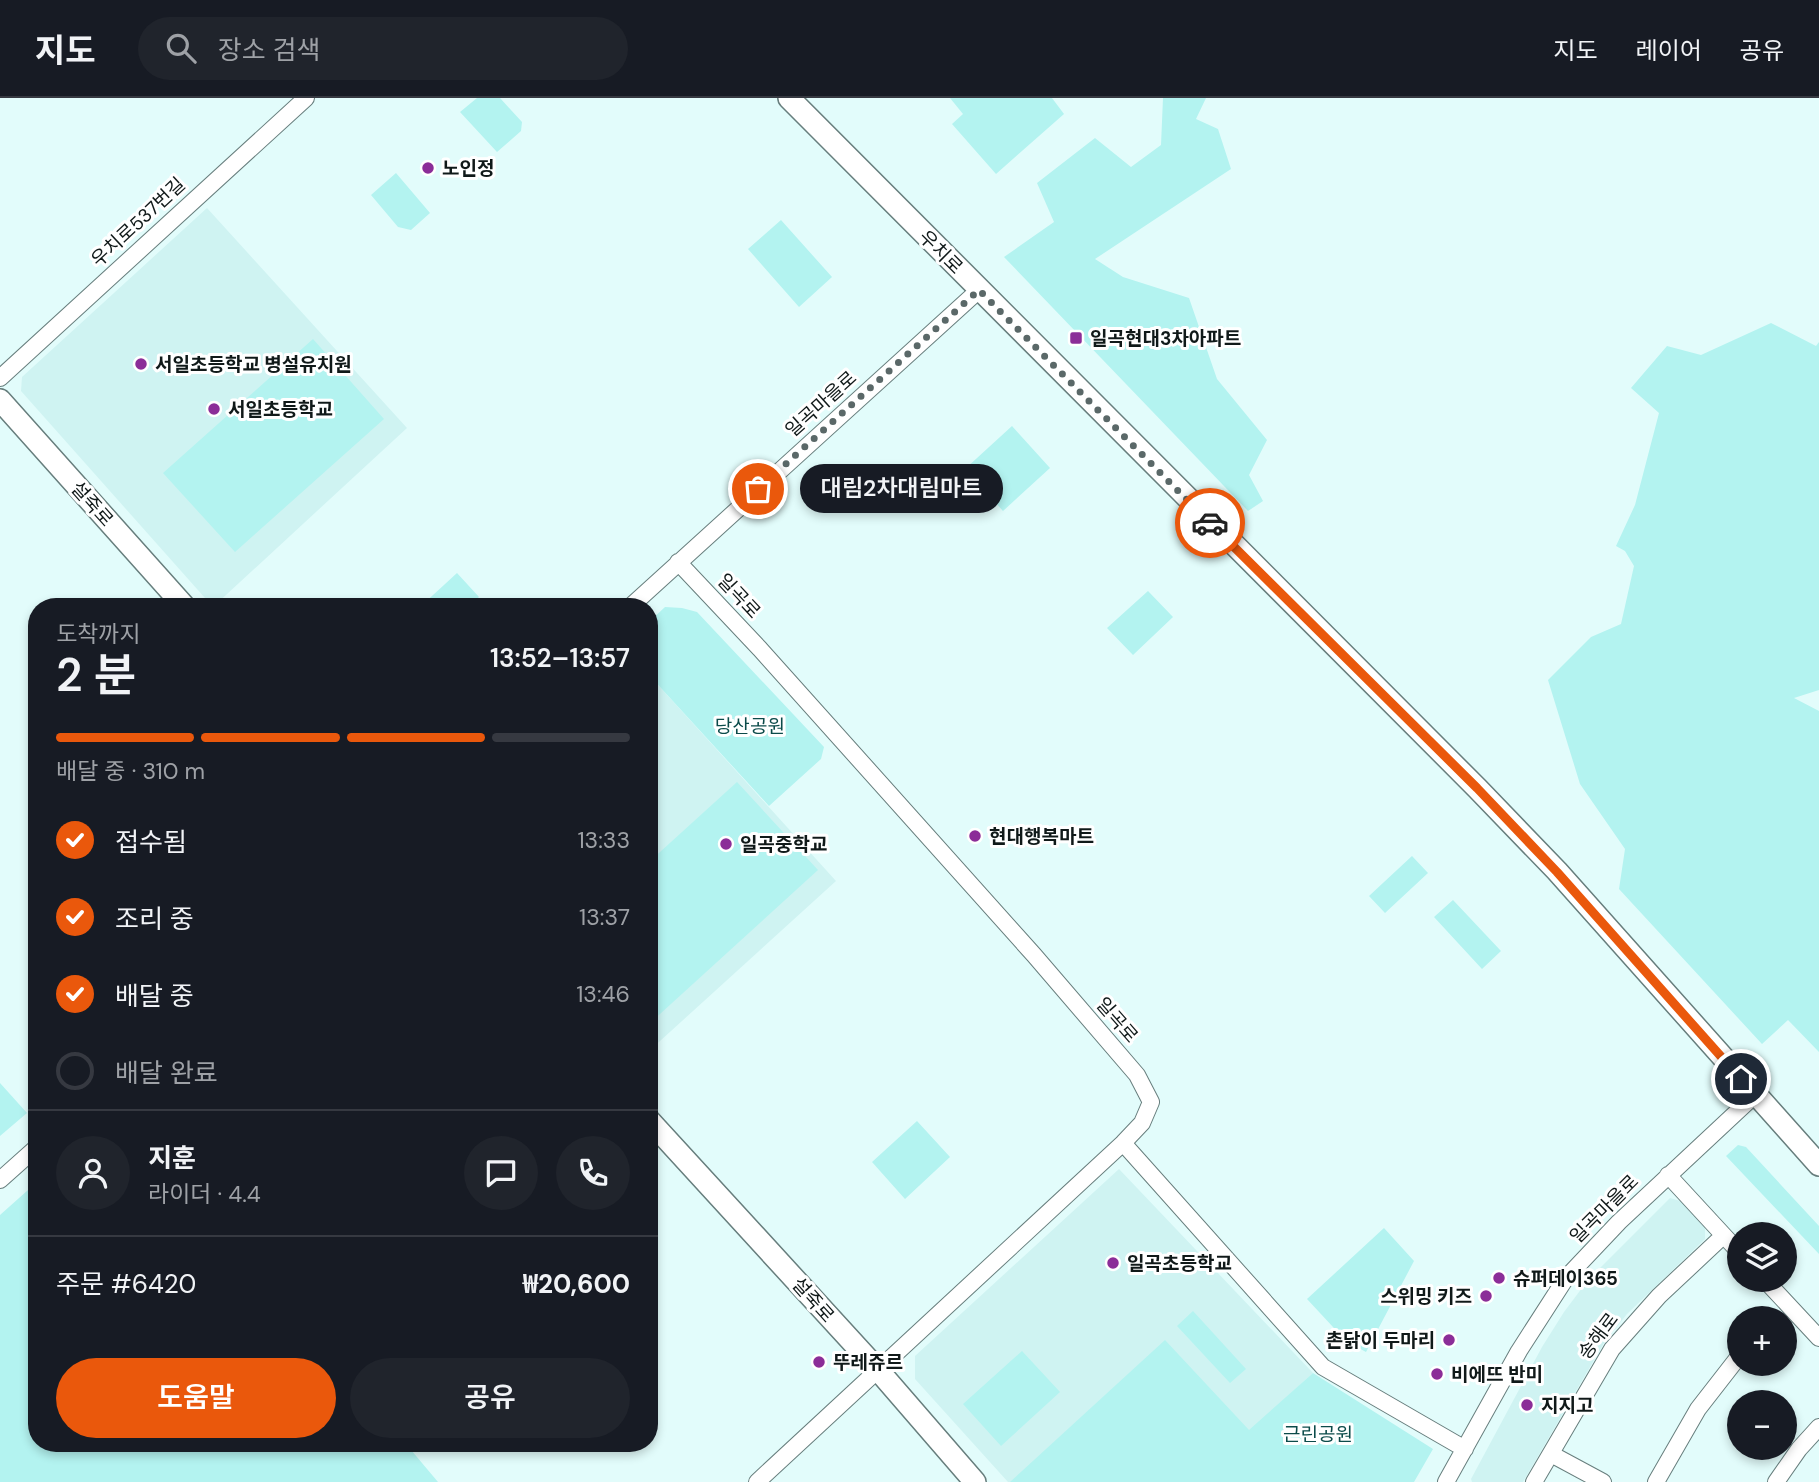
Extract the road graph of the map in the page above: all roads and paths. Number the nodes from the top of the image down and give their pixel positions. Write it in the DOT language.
graph roads {
  1 [pos="306,98"];
  2 [pos="789,98"];
  3 [pos="979,290"];
  4 [pos="0,378"];
  5 [pos="0,400"];
  6 [pos="678,562"];
  7 [pos="178,598"];
  8 [pos="640,598"];
  9 [pos="1755,1095"];
  10 [pos="658,1130"];
  11 [pos="1122,1143"];
  12 [pos="28,1155"];
  13 [pos="1819,1165"];
  14 [pos="1668,1175"];
  15 [pos="0,1180"];
  16 [pos="1723,1236"];
  17 [pos="1727,1240"];
  18 [pos="1797,1321"];
  19 [pos="1819,1338"];
  20 [pos="878,1370"];
  21 [pos="1727,1372"];
  22 [pos="1819,1427"];
  23 [pos="1465,1449"];
  24 [pos="1551,1454"];
  25 [pos="757,1482"];
  26 [pos="975,1482"];
  27 [pos="1446,1482"];
  28 [pos="1534,1482"];
  29 [pos="1603,1482"];
  30 [pos="1656,1482"];
  31 [pos="1776,1482"];
  1 -- 4 [label="street, 우치로537번길"];
  2 -- 3 [label="main road, 우치로"];
  3 -- 6 [label="street, 일곡마을로"];
  3 -- 9 [label="main road, 우치로"];
  5 -- 7 [label="main road, 설죽로"];
  6 -- 8 [label="street, 일곡마을로"];
  6 -- 11 [label="street, 일곡로"];
  9 -- 13 [label="main road, 우치로"];
  9 -- 14 [label="street, 일곡마을로"];
  10 -- 20 [label="main road, 설죽로"];
  11 -- 20 [label="street, 일곡로"];
  11 -- 23 [label="street"];
  12 -- 15 [label="street"];
  14 -- 16 [label="street"];
  14 -- 23 [label="street, 일곡마을로"];
  16 -- 17 [label="street"];
  16 -- 24 [label="street, 송해로"];
  18 -- 19 [label="street"];
  20 -- 25 [label="street, 일곡로"];
  20 -- 26 [label="main road, 설죽로"];
  21 -- 30 [label="street"];
  22 -- 31 [label="street"];
  23 -- 27 [label="street, 일곡마을로"];
  24 -- 28 [label="street, 송해로"];
  24 -- 29 [label="street"];
}
